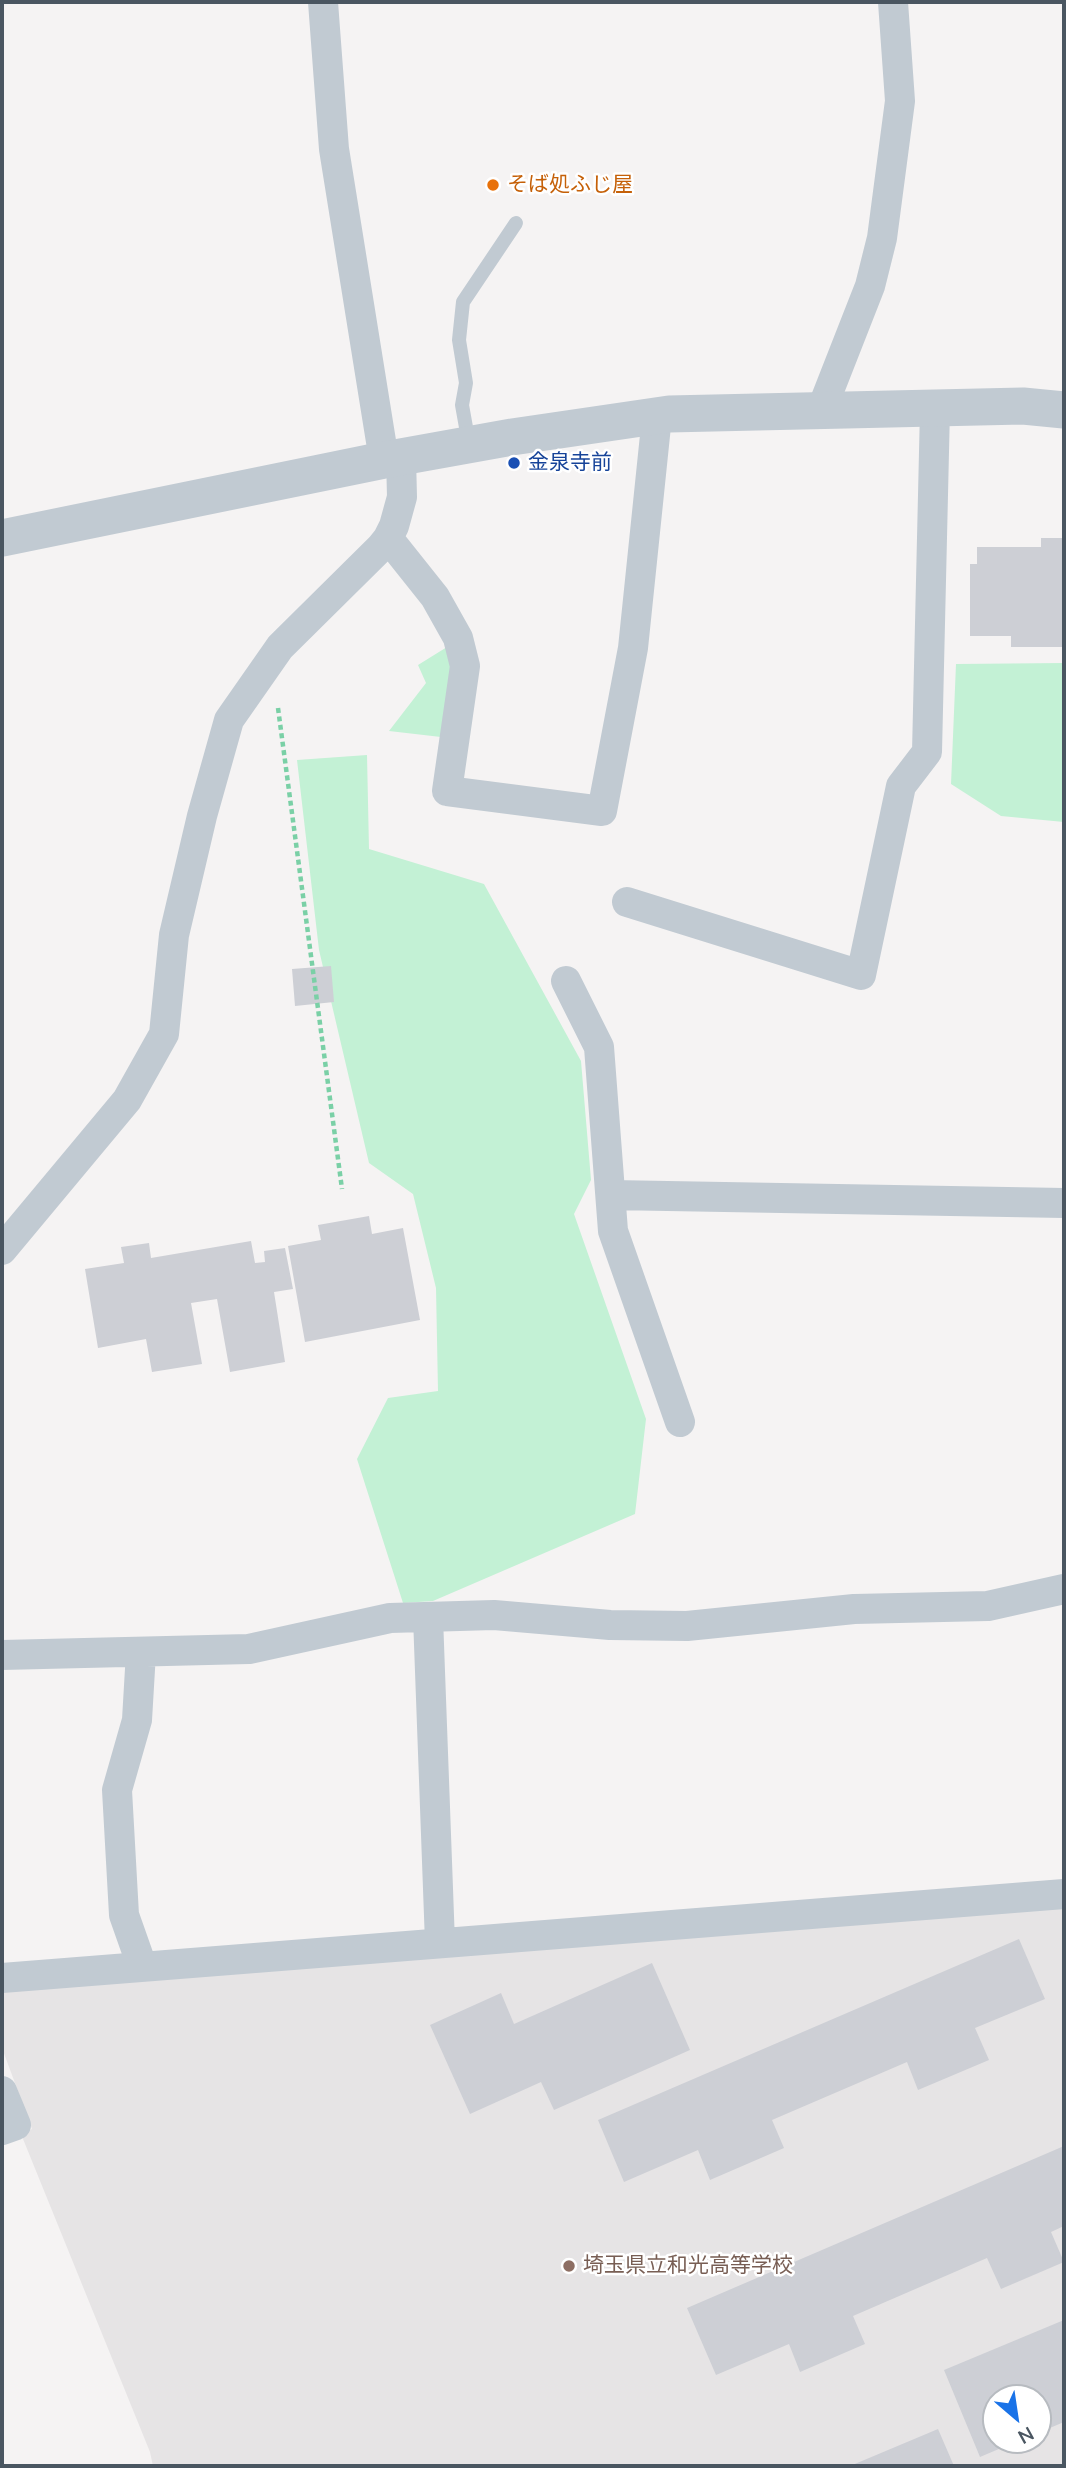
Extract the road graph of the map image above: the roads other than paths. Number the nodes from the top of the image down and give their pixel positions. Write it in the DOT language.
graph roads {
  1 [pos="323,2"];
  2 [pos="893,2"];
  3 [pos="516,223"];
  4 [pos="935,409"];
  5 [pos="1064,410"];
  6 [pos="821,411"];
  7 [pos="657,416"];
  8 [pos="469,445"];
  9 [pos="392,459"];
  10 [pos="2,538"];
  11 [pos="388,538"];
  12 [pos="627,902"];
  13 [pos="566,982"];
  14 [pos="611,1195"];
  15 [pos="1064,1203"];
  16 [pos="2,1250"];
  17 [pos="680,1422"];
  18 [pos="1064,1589"];
  19 [pos="428,1617"];
  20 [pos="141,1652"];
  21 [pos="2,1655"];
  22 [pos="1064,1894"];
  23 [pos="440,1943"];
  24 [pos="142,1966"];
  25 [pos="2,1978"];
  26 [pos="2,2091"];
  27 [pos="2,2130"];
  1 -- 9 [label="street"];
  2 -- 6 [label="street"];
  3 -- 8 [label="lane"];
  4 -- 5 [label="street"];
  4 -- 6 [label="street"];
  4 -- 12 [label="street"];
  6 -- 7 [label="street"];
  7 -- 8 [label="street"];
  7 -- 11 [label="street"];
  8 -- 9 [label="street"];
  9 -- 10 [label="street"];
  9 -- 11 [label="street"];
  11 -- 16 [label="street"];
  13 -- 14 [label="street"];
  14 -- 15 [label="street"];
  14 -- 17 [label="street"];
  18 -- 19 [label="street"];
  19 -- 20 [label="street"];
  19 -- 23 [label="street"];
  20 -- 21 [label="street"];
  20 -- 24 [label="street"];
  22 -- 23 [label="street"];
  23 -- 24 [label="street"];
  24 -- 25 [label="street"];
  26 -- 27 [label="street"];
}
